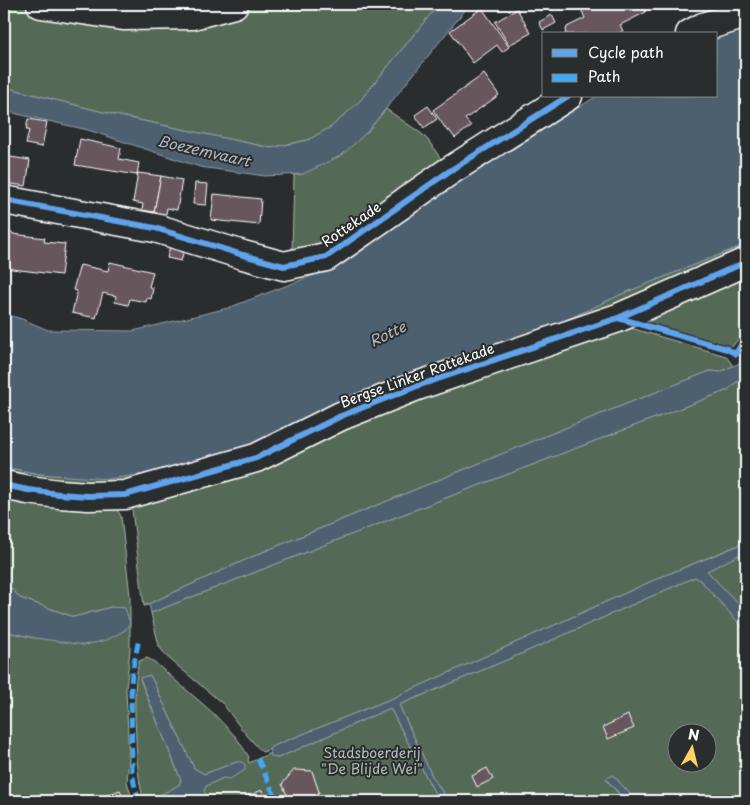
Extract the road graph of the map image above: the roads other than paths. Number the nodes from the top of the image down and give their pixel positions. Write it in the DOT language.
graph roads {
  1 [pos="41,4"];
  2 [pos="234,4"];
  3 [pos="746,14"];
  4 [pos="694,32"];
  5 [pos="565,98"];
  6 [pos="4,200"];
  7 [pos="746,262"];
  8 [pos="4,485"];
  1 -- 2 [label="street"];
  3 -- 4 [label="street"];
  5 -- 6 [label="street, Rottekade"];
  7 -- 8 [label="street, Bergse Linker Rottekade"];
}
